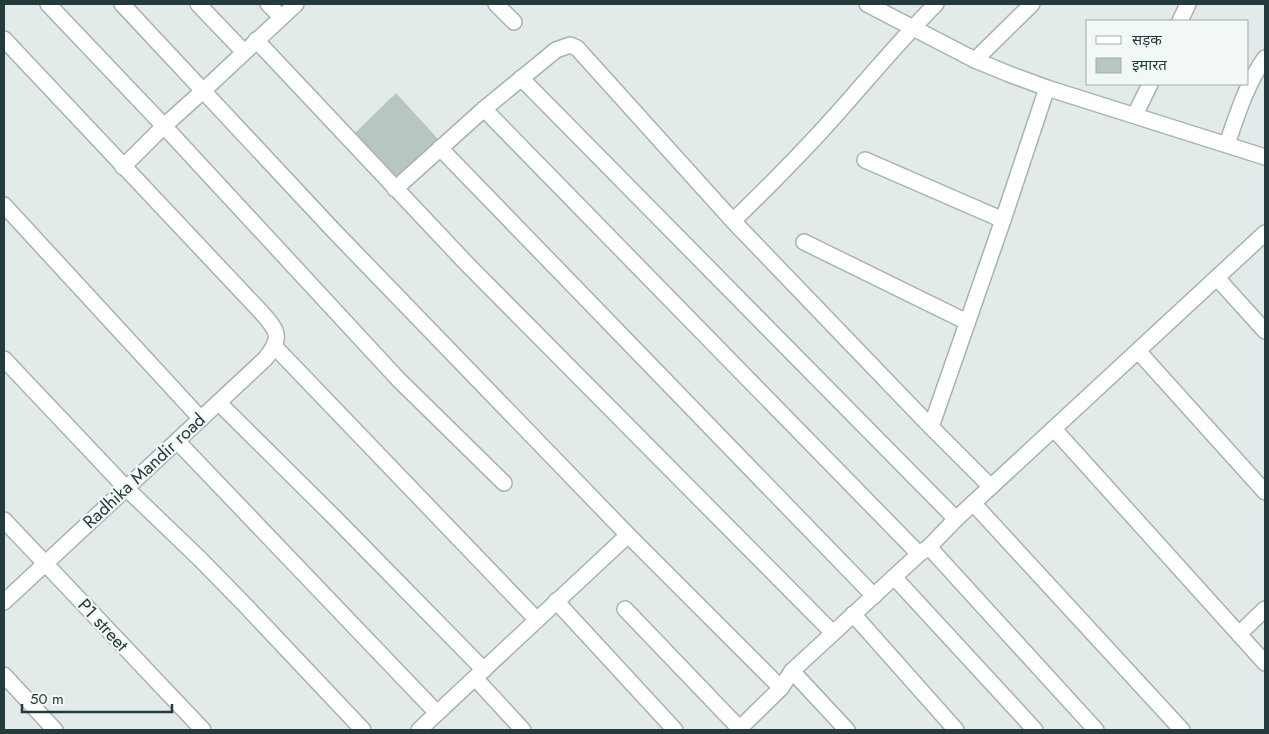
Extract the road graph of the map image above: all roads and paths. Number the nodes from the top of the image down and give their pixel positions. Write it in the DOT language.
graph roads {
  1 [pos="48,4"];
  2 [pos="122,4"];
  3 [pos="198,4"];
  4 [pos="268,4"];
  5 [pos="296,4"];
  6 [pos="496,4"];
  7 [pos="868,4"];
  8 [pos="936,4"];
  9 [pos="1032,4"];
  10 [pos="1188,4"];
  11 [pos="280,17"];
  12 [pos="1180,20"];
  13 [pos="514,22"];
  14 [pos="913,27"];
  15 [pos="4,40"];
  16 [pos="256,40"];
  17 [pos="244,52"];
  18 [pos="1265,58"];
  19 [pos="975,60"];
  20 [pos="522,78"];
  21 [pos="1150,85"];
  22 [pos="1047,88"];
  23 [pos="204,90"];
  24 [pos="484,109"];
  25 [pos="1135,116"];
  26 [pos="164,126"];
  27 [pos="1227,144"];
  28 [pos="440,148"];
  29 [pos="1265,157"];
  30 [pos="865,160"];
  31 [pos="123,166"];
  32 [pos="395,189"];
  33 [pos="4,205"];
  34 [pos="1003,220"];
  35 [pos="734,221"];
  36 [pos="1265,233"];
  37 [pos="804,242"];
  38 [pos="1216,278"];
  39 [pos="967,322"];
  40 [pos="1265,331"];
  41 [pos="276,341"];
  42 [pos="1138,351"];
  43 [pos="4,359"];
  44 [pos="219,403"];
  45 [pos="201,419"];
  46 [pos="931,427"];
  47 [pos="1054,429"];
  48 [pos="177,441"];
  49 [pos="504,483"];
  50 [pos="991,487"];
  51 [pos="126,488"];
  52 [pos="1265,492"];
  53 [pos="973,503"];
  54 [pos="956,519"];
  55 [pos="4,520"];
  56 [pos="628,535"];
  57 [pos="924,550"];
  58 [pos="45,563"];
  59 [pos="894,577"];
  60 [pos="874,596"];
  61 [pos="556,601"];
  62 [pos="4,602"];
  63 [pos="625,609"];
  64 [pos="1265,610"];
  65 [pos="853,614"];
  66 [pos="537,620"];
  67 [pos="833,633"];
  68 [pos="1239,634"];
  69 [pos="1265,663"];
  70 [pos="792,671"];
  71 [pos="480,674"];
  72 [pos="4,675"];
  73 [pos="781,688"];
  74 [pos="437,713"];
  75 [pos="55,730"];
  76 [pos="203,730"];
  77 [pos="363,730"];
  78 [pos="419,730"];
  79 [pos="523,730"];
  80 [pos="675,730"];
  81 [pos="739,730"];
  82 [pos="847,730"];
  83 [pos="956,730"];
  84 [pos="1035,730"];
  85 [pos="1096,730"];
  86 [pos="1182,730"];
  1 -- 26 [label="street"];
  2 -- 23 [label="street"];
  3 -- 17 [label="street"];
  4 -- 11 [label="street"];
  5 -- 11 [label="street"];
  6 -- 13 [label="street"];
  7 -- 14 [label="street"];
  8 -- 14 [label="street"];
  9 -- 19 [label="street"];
  10 -- 12 [label="street"];
  11 -- 16 [label="street"];
  14 -- 19 [label="street"];
  14 -- 35 [label="street"];
  15 -- 31 [label="street"];
  16 -- 17 [label="street"];
  16 -- 32 [label="street"];
  17 -- 23 [label="street"];
  18 -- 27 [label="street"];
  19 -- 22 [label="street"];
  20 -- 24 [label="street"];
  20 -- 35 [label="street"];
  20 -- 54 [label="street"];
  21 -- 25 [label="street"];
  22 -- 25 [label="street"];
  22 -- 34 [label="street"];
  23 -- 26 [label="street"];
  23 -- 56 [label="street"];
  24 -- 28 [label="street"];
  24 -- 57 [label="street"];
  25 -- 27 [label="street"];
  26 -- 31 [label="street"];
  26 -- 49 [label="street"];
  27 -- 29 [label="street"];
  28 -- 32 [label="street"];
  28 -- 60 [label="street"];
  30 -- 34 [label="street"];
  31 -- 41 [label="street"];
  32 -- 67 [label="street"];
  33 -- 45 [label="street"];
  34 -- 39 [label="street"];
  35 -- 46 [label="street"];
  36 -- 38 [label="street"];
  37 -- 39 [label="street"];
  38 -- 40 [label="street"];
  38 -- 42 [label="street"];
  39 -- 46 [label="street"];
  41 -- 44 [label="street, Radhika Mandir road"];
  41 -- 66 [label="street"];
  42 -- 47 [label="street"];
  42 -- 52 [label="street"];
  43 -- 51 [label="street"];
  44 -- 45 [label="street, Radhika Mandir road"];
  44 -- 71 [label="street"];
  45 -- 48 [label="street, Radhika Mandir road"];
  46 -- 50 [label="street"];
  47 -- 50 [label="street"];
  47 -- 68 [label="street"];
  48 -- 51 [label="street, Radhika Mandir road"];
  48 -- 74 [label="street"];
  50 -- 53 [label="street"];
  51 -- 58 [label="street, Radhika Mandir road"];
  51 -- 77 [label="street"];
  53 -- 54 [label="street"];
  53 -- 86 [label="street"];
  54 -- 57 [label="street"];
  55 -- 58 [label="street, P1 street"];
  56 -- 61 [label="street"];
  56 -- 73 [label="street"];
  57 -- 59 [label="street"];
  57 -- 85 [label="street"];
  58 -- 62 [label="street, Radhika Mandir road"];
  58 -- 76 [label="street, P1 street"];
  59 -- 60 [label="street"];
  59 -- 84 [label="street"];
  60 -- 65 [label="street"];
  61 -- 66 [label="street"];
  61 -- 80 [label="street"];
  63 -- 81 [label="street"];
  64 -- 68 [label="street"];
  65 -- 67 [label="street"];
  65 -- 83 [label="street"];
  66 -- 71 [label="street"];
  67 -- 70 [label="street"];
  68 -- 69 [label="street"];
  70 -- 73 [label="street"];
  70 -- 82 [label="street"];
  71 -- 74 [label="street"];
  71 -- 79 [label="street"];
  72 -- 75 [label="street"];
  73 -- 81 [label="street"];
  74 -- 78 [label="street"];
}
